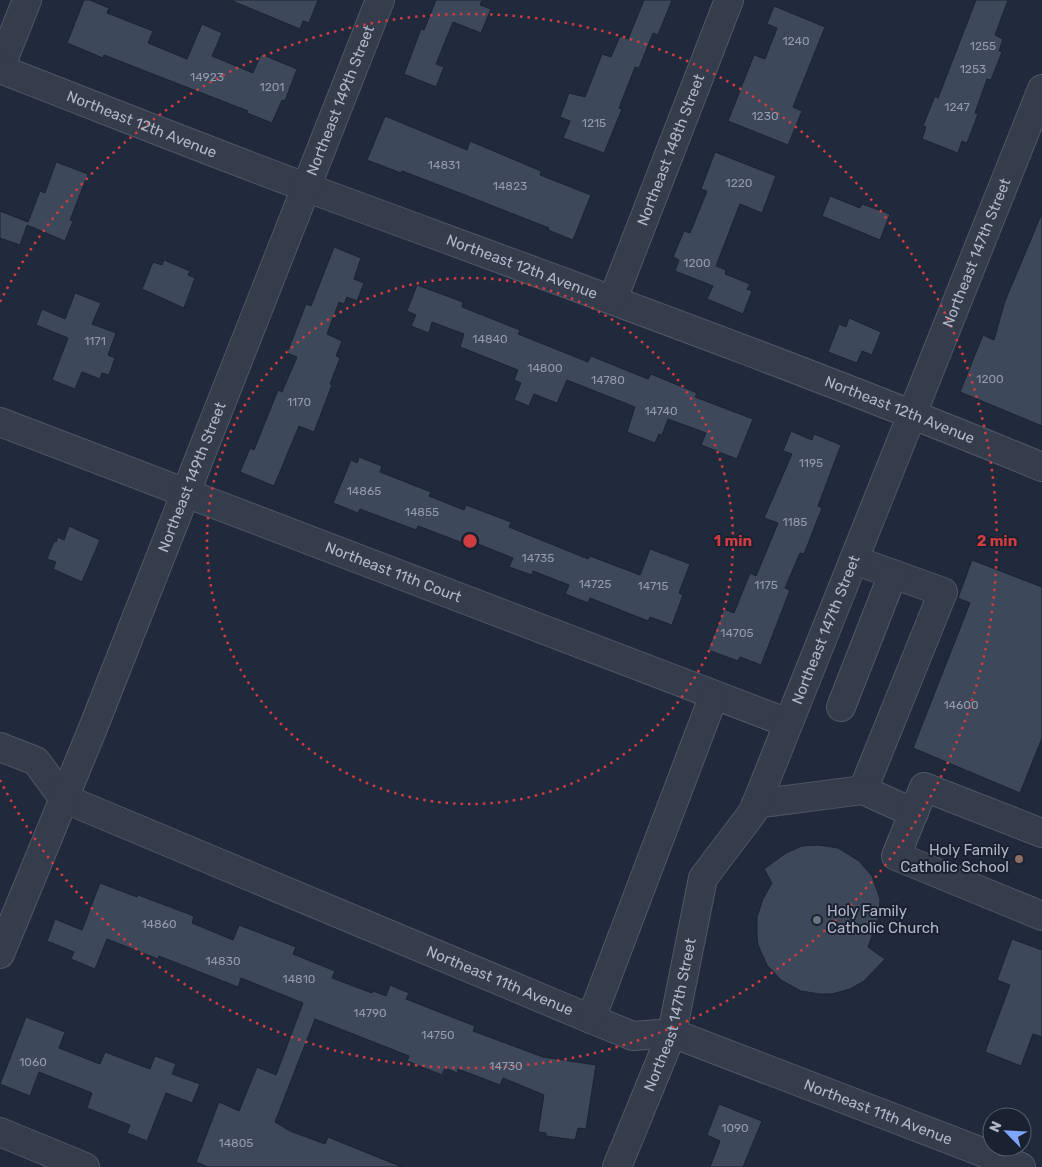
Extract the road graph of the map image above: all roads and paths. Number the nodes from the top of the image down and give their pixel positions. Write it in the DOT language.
graph roads {
  1 [pos="27,0"];
  2 [pos="380,0"];
  3 [pos="729,0"];
  4 [pos="0,68"];
  5 [pos="1042,89"];
  6 [pos="306,188"];
  7 [pos="613,300"];
  8 [pos="913,414"];
  9 [pos="0,422"];
  10 [pos="1042,466"];
  11 [pos="185,493"];
  12 [pos="854,560"];
  13 [pos="893,574"];
  14 [pos="714,695"];
  15 [pos="841,707"];
  16 [pos="788,723"];
  17 [pos="0,747"];
  18 [pos="863,790"];
  19 [pos="63,798"];
  20 [pos="756,804"];
  21 [pos="914,813"];
  22 [pos="1042,833"];
  23 [pos="1042,916"];
  24 [pos="0,954"];
  25 [pos="591,1019"];
  26 [pos="672,1033"];
  27 [pos="0,1132"];
  28 [pos="969,1158"];
  29 [pos="85,1167"];
  30 [pos="617,1167"];
  31 [pos="1021,1167"];
  1 -- 4 [label="street"];
  2 -- 6 [label="street, Northeast 149th Street"];
  3 -- 7 [label="street, Northeast 148th Street"];
  4 -- 6 [label="street, Northeast 12th Avenue"];
  5 -- 8 [label="street, Northeast 147th Street"];
  6 -- 7 [label="street, Northeast 12th Avenue"];
  6 -- 11 [label="street, Northeast 149th Street"];
  7 -- 8 [label="street, Northeast 12th Avenue"];
  8 -- 10 [label="street, Northeast 12th Avenue"];
  8 -- 12 [label="street, Northeast 147th Street"];
  9 -- 11 [label="street, Northeast 11th Court"];
  11 -- 14 [label="street, Northeast 11th Court"];
  11 -- 19 [label="street, Northeast 149th Street"];
  12 -- 13 [label="street"];
  12 -- 16 [label="street, Northeast 147th Street"];
  13 -- 15 [label="street"];
  13 -- 18 [label="street"];
  14 -- 16 [label="street, Northeast 11th Court"];
  14 -- 25 [label="street"];
  16 -- 20 [label="street, Northeast 147th Street"];
  17 -- 19 [label="street"];
  18 -- 20 [label="street"];
  18 -- 21 [label="street"];
  19 -- 24 [label="street, Northeast 149th Street"];
  19 -- 25 [label="street, Northeast 11th Avenue"];
  20 -- 26 [label="street, Northeast 147th Street"];
  21 -- 22 [label="street"];
  21 -- 23 [label="street"];
  25 -- 26 [label="street, Northeast 11th Avenue"];
  26 -- 28 [label="street, Northeast 11th Avenue"];
  26 -- 30 [label="street, Northeast 147th Street"];
  27 -- 29 [label="street"];
  28 -- 31 [label="street, Northeast 11th Avenue"];
}
